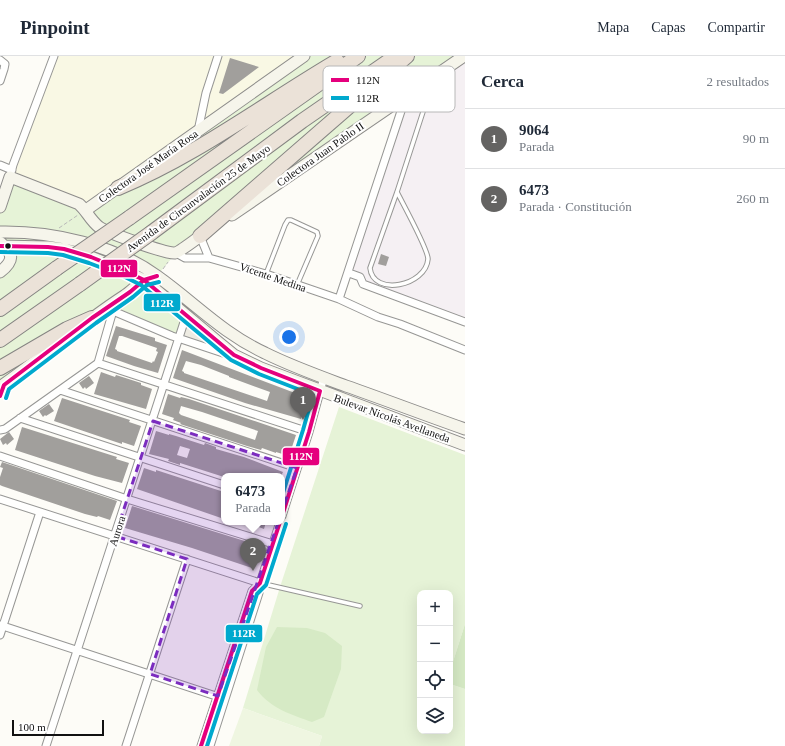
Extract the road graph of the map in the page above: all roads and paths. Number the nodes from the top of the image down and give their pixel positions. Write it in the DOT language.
graph roads {
  1 [pos="54,56"];
  2 [pos="218,56"];
  3 [pos="304,56"];
  4 [pos="346,56"];
  5 [pos="358,56"];
  6 [pos="396,56"];
  7 [pos="407,56"];
  8 [pos="464,56"];
  9 [pos="2,62"];
  10 [pos="329,66"];
  11 [pos="344,66"];
  12 [pos="382,66"];
  13 [pos="396,66"];
  14 [pos="450,66"];
  15 [pos="323,69"];
  16 [pos="0,81"];
  17 [pos="323,81"];
  18 [pos="323,107"];
  19 [pos="343,112"];
  20 [pos="381,112"];
  21 [pos="401,112"];
  22 [pos="423,112"];
  23 [pos="198,131"];
  24 [pos="0,165"];
  25 [pos="11,173"];
  26 [pos="118,188"];
  27 [pos="397,192"];
  28 [pos="0,207"];
  29 [pos="86,210"];
  30 [pos="0,232"];
  31 [pos="52,236"];
  32 [pos="200,236"];
  33 [pos="2,245"];
  34 [pos="172,256"];
  35 [pos="209,258"];
  36 [pos="0,272"];
  37 [pos="348,273"];
  38 [pos="266,274"];
  39 [pos="157,276"];
  40 [pos="144,280"];
  41 [pos="297,285"];
  42 [pos="339,299"];
  43 [pos="114,306"];
  44 [pos="0,309"];
  45 [pos="186,316"];
  46 [pos="92,318"];
  47 [pos="465,322"];
  48 [pos="178,338"];
  49 [pos="0,340"];
  50 [pos="465,350"];
  51 [pos="234,355"];
  52 [pos="98,363"];
  53 [pos="0,368"];
  54 [pos="324,377"];
  55 [pos="165,385"];
  56 [pos="2,386"];
  57 [pos="60,390"];
  58 [pos="320,391"];
  59 [pos="0,396"];
  60 [pos="20,418"];
  61 [pos="153,421"];
  62 [pos="465,429"];
  63 [pos="0,430"];
  64 [pos="309,432"];
  65 [pos="465,445"];
  66 [pos="0,456"];
  67 [pos="141,458"];
  68 [pos="297,468"];
  69 [pos="221,484"];
  70 [pos="0,499"];
  71 [pos="127,499"];
  72 [pos="285,501"];
  73 [pos="40,512"];
  74 [pos="279,525"];
  75 [pos="115,536"];
  76 [pos="273,544"];
  77 [pos="186,559"];
  78 [pos="260,582"];
  79 [pos="360,606"];
  80 [pos="1,626"];
  81 [pos="0,634"];
  82 [pos="78,651"];
  83 [pos="150,674"];
  84 [pos="221,697"];
  85 [pos="46,746"];
  86 [pos="126,746"];
  87 [pos="201,746"];
  88 [pos="210,746"];
  1 -- 25 [label="street"];
  2 -- 23 [label="street"];
  3 -- 23 [label="main road, Colectora José María Rosa"];
  4 -- 10 [label="highway"];
  5 -- 11 [label="highway, Avenida de Circunvalación 25 de Mayo, bridge"];
  6 -- 12 [label="highway, Avenida de Circunvalación 25 de Mayo, bridge"];
  7 -- 13 [label="highway"];
  8 -- 14 [label="main road, Colectora Juan Pablo II"];
  9 -- 16 [label="street"];
  15 -- 26 [label="highway"];
  17 -- 44 [label="highway, Avenida de Circunvalación 25 de Mayo, bridge"];
  18 -- 49 [label="highway, Avenida de Circunvalación 25 de Mayo, bridge"];
  19 -- 32 [label="highway"];
  20 -- 32 [label="main road, Colectora Juan Pablo II"];
  21 -- 37 [label="street"];
  22 -- 27 [label="lane"];
  23 -- 26 [label="main road, Colectora José María Rosa"];
  24 -- 25 [label="street"];
  25 -- 28 [label="main road"];
  25 -- 29 [label="main road"];
  26 -- 29 [label="main road, Colectora José María Rosa"];
  27 -- 27 [label="lane"];
  29 -- 31 [label="path"];
  29 -- 34 [label="main road, Vicente Medina"];
  30 -- 31 [label="main road, Bulevar Nicolás Avellaneda"];
  31 -- 39 [label="main road, Bulevar Nicolás Avellaneda"];
  32 -- 34 [label="main road, Colectora Juan Pablo II"];
  32 -- 35 [label="street"];
  33 -- 36 [label="main road"];
  33 -- 40 [label="main road, Bulevar Nicolás Avellaneda"];
  34 -- 35 [label="street, Vicente Medina"];
  34 -- 39 [label="path"];
  35 -- 38 [label="street, Vicente Medina"];
  37 -- 42 [label="street"];
  37 -- 47 [label="street"];
  38 -- 41 [label="street, Vicente Medina"];
  38 -- 41 [label="lane"];
  39 -- 40 [label="main road"];
  39 -- 54 [label="main road, Bulevar Nicolás Avellaneda"];
  40 -- 43 [label="main road"];
  40 -- 45 [label="main road, Bulevar Nicolás Avellaneda"];
  41 -- 42 [label="street, Vicente Medina"];
  42 -- 50 [label="street, Vicente Medina"];
  43 -- 46 [label="main road"];
  43 -- 48 [label="street"];
  43 -- 52 [label="street"];
  45 -- 48 [label="street, Aurora"];
  45 -- 51 [label="main road, Bulevar Nicolás Avellaneda"];
  46 -- 53 [label="highway"];
  46 -- 56 [label="main road"];
  48 -- 51 [label="street"];
  48 -- 55 [label="street, Aurora"];
  51 -- 58 [label="main road, Bulevar Nicolás Avellaneda"];
  52 -- 55 [label="street"];
  52 -- 57 [label="street"];
  54 -- 58 [label="street"];
  54 -- 62 [label="main road, Bulevar Nicolás Avellaneda"];
  55 -- 61 [label="street, Aurora"];
  55 -- 64 [label="street"];
  56 -- 59 [label="street"];
  57 -- 60 [label="street"];
  57 -- 61 [label="street"];
  58 -- 64 [label="street"];
  58 -- 65 [label="main road, Bulevar Nicolás Avellaneda"];
  60 -- 63 [label="street"];
  60 -- 67 [label="street"];
  61 -- 67 [label="street, Aurora"];
  61 -- 68 [label="street"];
  64 -- 68 [label="street"];
  66 -- 71 [label="street"];
  67 -- 69 [label="street"];
  67 -- 71 [label="street, Aurora"];
  68 -- 72 [label="street"];
  70 -- 73 [label="street"];
  71 -- 75 [label="street, Aurora"];
  71 -- 76 [label="street"];
  73 -- 75 [label="street"];
  73 -- 80 [label="street"];
  74 -- 76 [label="street"];
  75 -- 77 [label="street"];
  75 -- 82 [label="street, Aurora"];
  76 -- 78 [label="street"];
  77 -- 78 [label="street"];
  77 -- 83 [label="street"];
  78 -- 79 [label="lane"];
  78 -- 84 [label="street"];
  80 -- 81 [label="street"];
  80 -- 82 [label="street"];
  82 -- 83 [label="street"];
  82 -- 85 [label="street, Aurora"];
  83 -- 84 [label="street"];
  83 -- 86 [label="street"];
  84 -- 87 [label="street"];
  84 -- 88 [label="street"];
}
